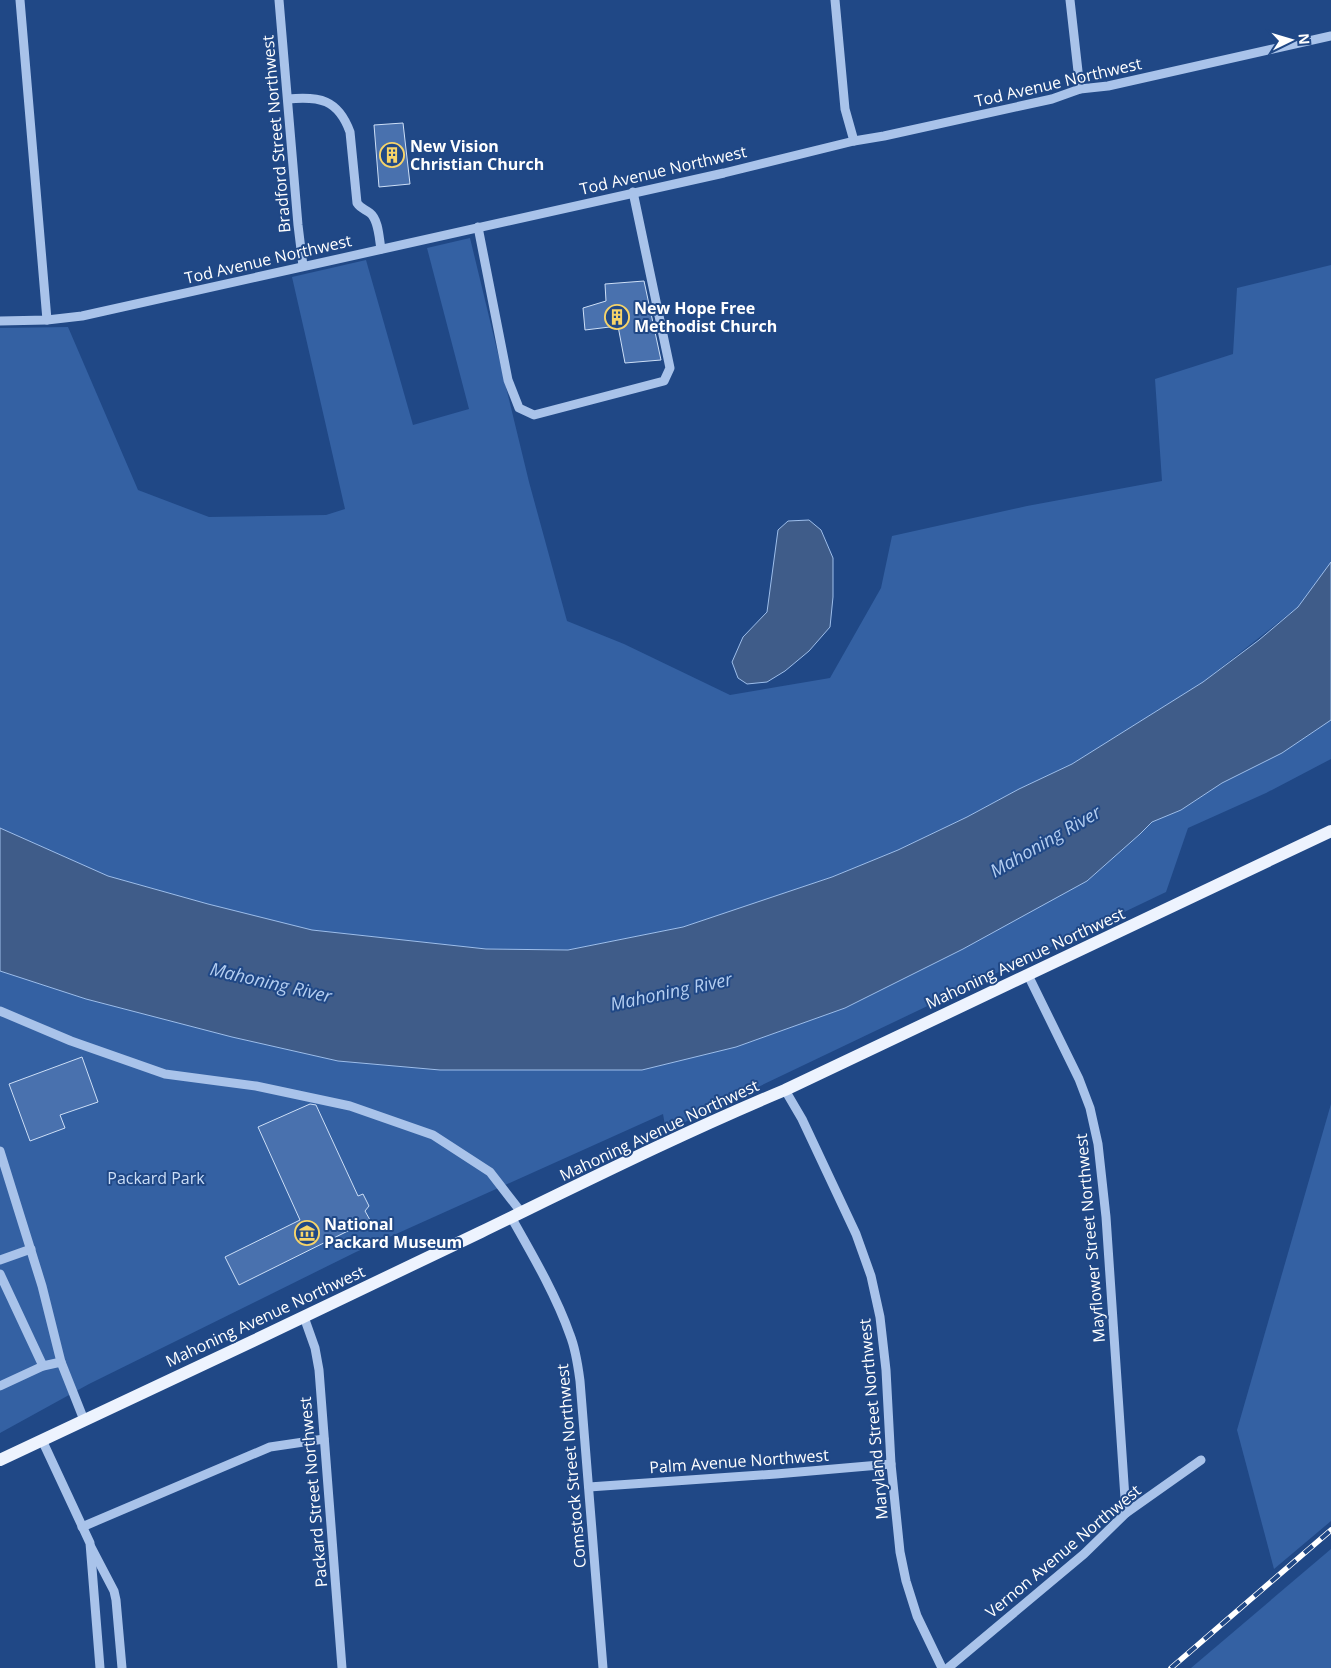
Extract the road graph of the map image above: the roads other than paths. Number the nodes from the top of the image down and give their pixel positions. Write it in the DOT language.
graph roads {
  1 [pos="20,0"];
  2 [pos="279,0"];
  3 [pos="835,0"];
  4 [pos="1070,0"];
  5 [pos="1331,36"];
  6 [pos="1080,89"];
  7 [pos="288,99"];
  8 [pos="854,141"];
  9 [pos="633,192"];
  10 [pos="478,227"];
  11 [pos="381,249"];
  12 [pos="303,266"];
  13 [pos="47,320"];
  14 [pos="0,321"];
  15 [pos="1331,830"];
  16 [pos="1028,975"];
  17 [pos="0,1011"];
  18 [pos="785,1090"];
  19 [pos="0,1151"];
  20 [pos="516,1214"];
  21 [pos="31,1249"];
  22 [pos="0,1260"];
  23 [pos="0,1274"];
  24 [pos="304,1317"];
  25 [pos="61,1362"];
  26 [pos="43,1366"];
  27 [pos="0,1386"];
  28 [pos="84,1420"];
  29 [pos="42,1440"];
  30 [pos="324,1440"];
  31 [pos="0,1460"];
  32 [pos="1201,1460"];
  33 [pos="891,1464"];
  34 [pos="589,1488"];
  35 [pos="1126,1513"];
  36 [pos="82,1527"];
  37 [pos="90,1543"];
  38 [pos="100,1668"];
  39 [pos="122,1668"];
  40 [pos="342,1668"];
  41 [pos="603,1668"];
  42 [pos="942,1668"];
  43 [pos="948,1668"];
  1 -- 13 [label="street"];
  2 -- 7 [label="street, Bradford Street Northwest"];
  3 -- 8 [label="street"];
  4 -- 6 [label="street"];
  5 -- 6 [label="street, Tod Avenue Northwest"];
  6 -- 8 [label="street, Tod Avenue Northwest"];
  7 -- 11 [label="street"];
  7 -- 12 [label="street, Bradford Street Northwest"];
  8 -- 9 [label="street, Tod Avenue Northwest"];
  9 -- 10 [label="street, Tod Avenue Northwest"];
  9 -- 10 [label="street"];
  10 -- 11 [label="street, Tod Avenue Northwest"];
  11 -- 12 [label="street, Tod Avenue Northwest"];
  12 -- 13 [label="street, Tod Avenue Northwest"];
  13 -- 14 [label="street, Tod Avenue Northwest"];
  15 -- 16 [label="main road, Mahoning Avenue Northwest"];
  16 -- 18 [label="main road, Mahoning Avenue Northwest"];
  16 -- 35 [label="street, Mayflower Street Northwest"];
  17 -- 20 [label="street, Comstock Street Northwest"];
  18 -- 20 [label="main road, Mahoning Avenue Northwest"];
  18 -- 33 [label="street, Maryland Street Northwest"];
  19 -- 21 [label="street"];
  20 -- 24 [label="main road, Mahoning Avenue Northwest"];
  20 -- 34 [label="street, Comstock Street Northwest"];
  21 -- 22 [label="street"];
  21 -- 25 [label="street"];
  23 -- 26 [label="street"];
  24 -- 28 [label="main road, Mahoning Avenue Northwest"];
  24 -- 30 [label="street, Packard Street Northwest"];
  25 -- 26 [label="street"];
  25 -- 28 [label="street"];
  26 -- 27 [label="street"];
  28 -- 29 [label="main road, Mahoning Avenue Northwest"];
  29 -- 31 [label="main road, Mahoning Avenue Northwest"];
  29 -- 36 [label="street"];
  30 -- 36 [label="street"];
  30 -- 40 [label="street, Packard Street Northwest"];
  32 -- 35 [label="street, Vernon Avenue Northwest"];
  33 -- 34 [label="street, Palm Avenue Northwest"];
  33 -- 42 [label="street, Maryland Street Northwest"];
  34 -- 41 [label="street, Comstock Street Northwest"];
  35 -- 43 [label="street, Vernon Avenue Northwest"];
  36 -- 37 [label="street"];
  37 -- 38 [label="street"];
  37 -- 39 [label="street"];
}
